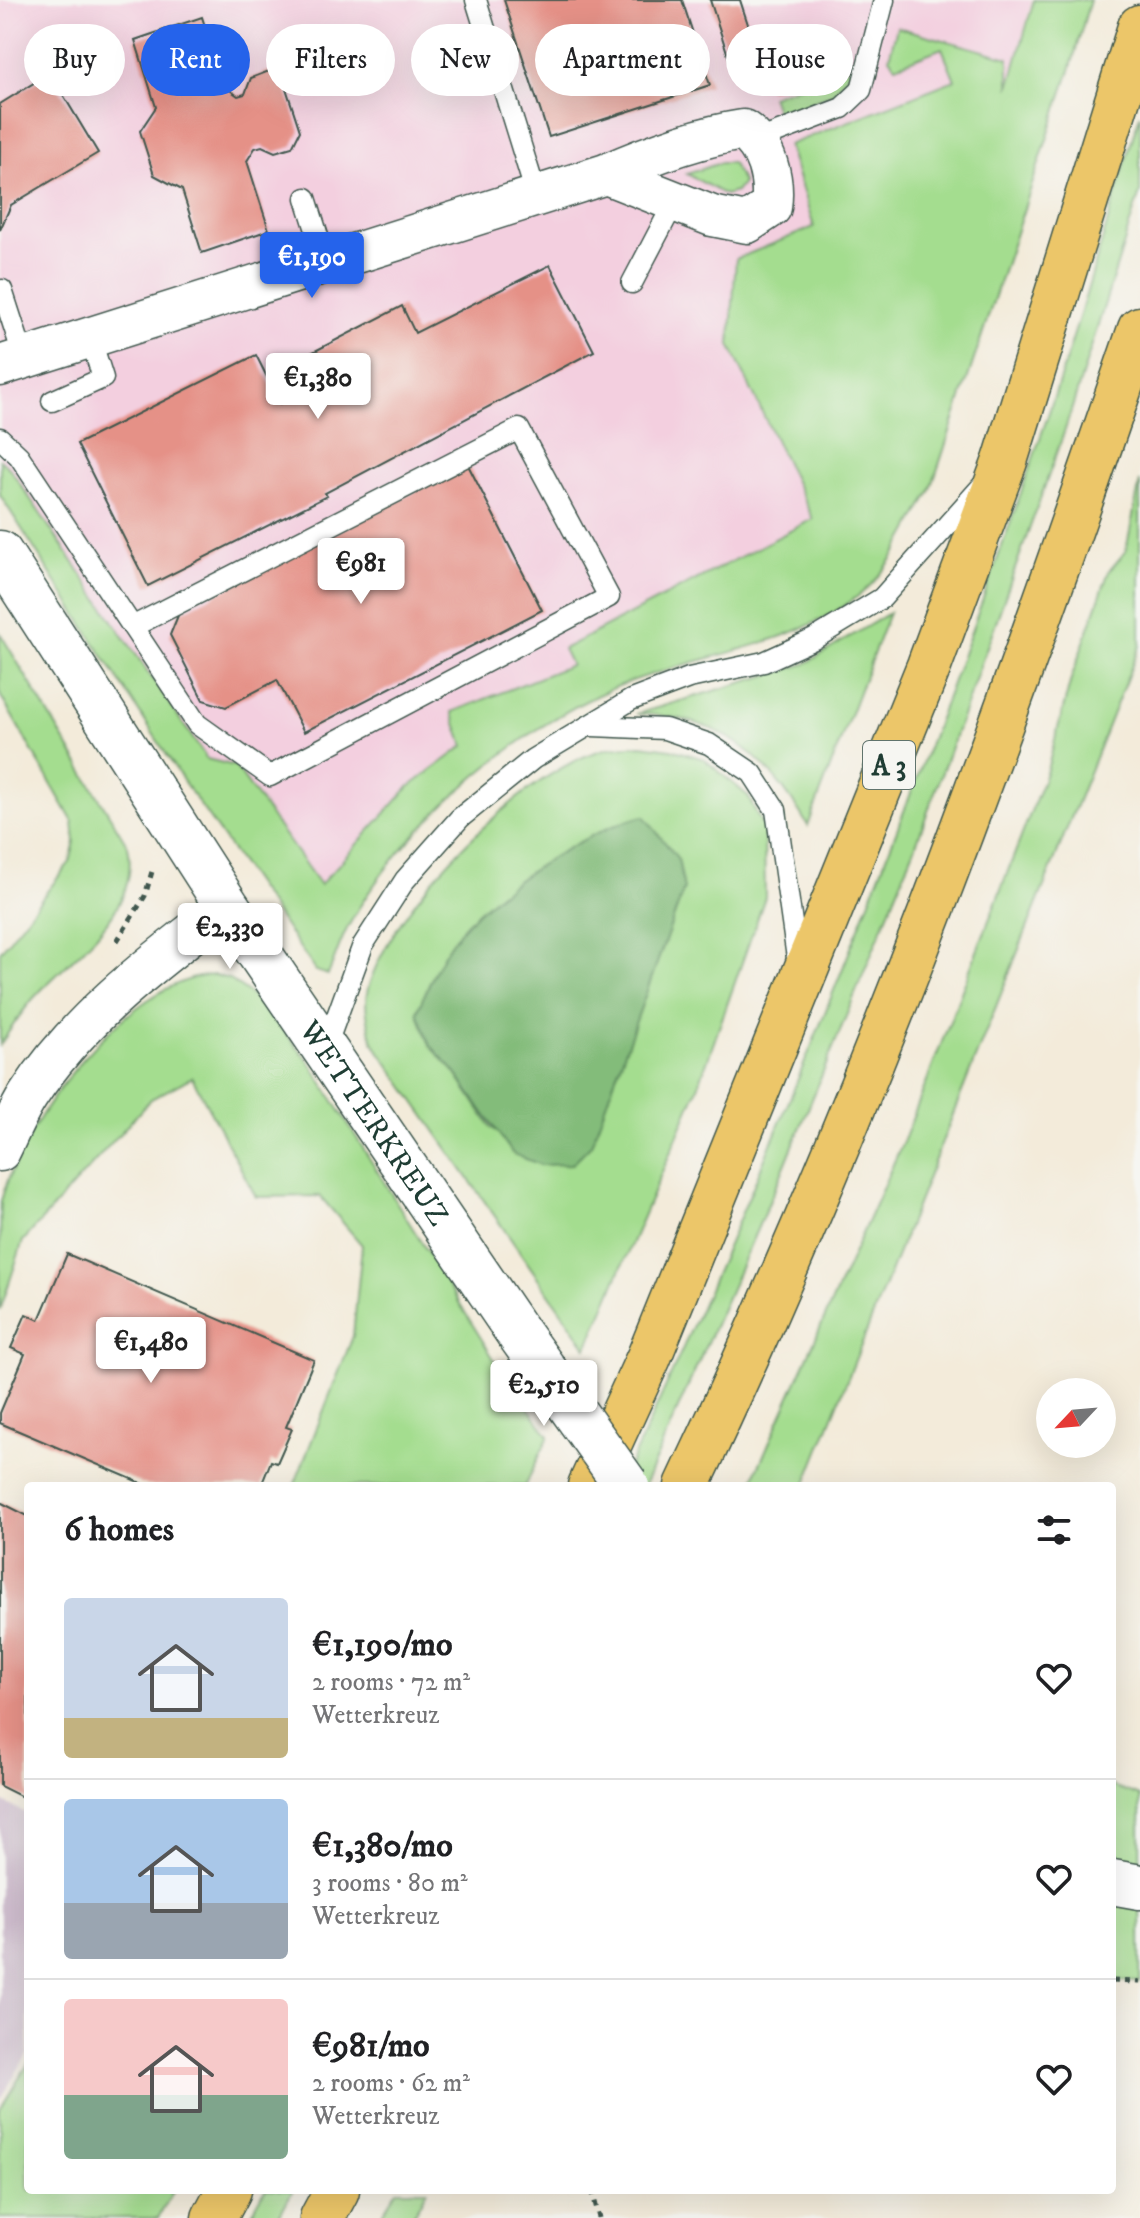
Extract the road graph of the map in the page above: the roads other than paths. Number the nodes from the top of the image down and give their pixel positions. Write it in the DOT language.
graph roads {
  1 [pos="476,0"];
  2 [pos="884,0"];
  3 [pos="1140,27"];
  4 [pos="758,140"];
  5 [pos="606,174"];
  6 [pos="536,194"];
  7 [pos="306,198"];
  8 [pos="675,201"];
  9 [pos="326,262"];
  10 [pos="632,283"];
  11 [pos="2,290"];
  12 [pos="1140,329"];
  13 [pos="90,337"];
  14 [pos="12,362"];
  15 [pos="52,401"];
  16 [pos="0,438"];
  17 [pos="1005,461"];
  18 [pos="0,553"];
  19 [pos="134,626"];
  20 [pos="592,726"];
  21 [pos="227,906"];
  22 [pos="800,984"];
  23 [pos="325,1049"];
  24 [pos="0,1151"];
  25 [pos="592,1482"];
  26 [pos="624,1482"];
  27 [pos="689,1482"];
  28 [pos="1116,1883"];
  29 [pos="1140,1887"];
  30 [pos="227,2194"];
  31 [pos="335,2194"];
  32 [pos="214,2218"];
  33 [pos="322,2218"];
  1 -- 6 [label="lane"];
  2 -- 4 [label="lane"];
  3 -- 17 [label="highway, A 3"];
  4 -- 5 [label="street"];
  4 -- 8 [label="street"];
  5 -- 6 [label="street"];
  5 -- 8 [label="street"];
  6 -- 9 [label="street"];
  7 -- 9 [label="lane"];
  8 -- 10 [label="lane"];
  9 -- 13 [label="street"];
  11 -- 14 [label="lane"];
  12 -- 27 [label="highway"];
  13 -- 14 [label="street"];
  13 -- 15 [label="lane"];
  16 -- 19 [label="lane"];
  17 -- 20 [label="lane"];
  17 -- 22 [label="highway, A 3"];
  18 -- 21 [label="street, WETTERKREUZ"];
  19 -- 19 [label="lane"];
  20 -- 22 [label="lane"];
  20 -- 23 [label="lane"];
  21 -- 23 [label="street, WETTERKREUZ"];
  21 -- 24 [label="street"];
  22 -- 25 [label="highway, A 3"];
  23 -- 26 [label="street, WETTERKREUZ, bridge"];
  28 -- 29 [label="street"];
  30 -- 32 [label="highway"];
  31 -- 33 [label="highway"];
}
